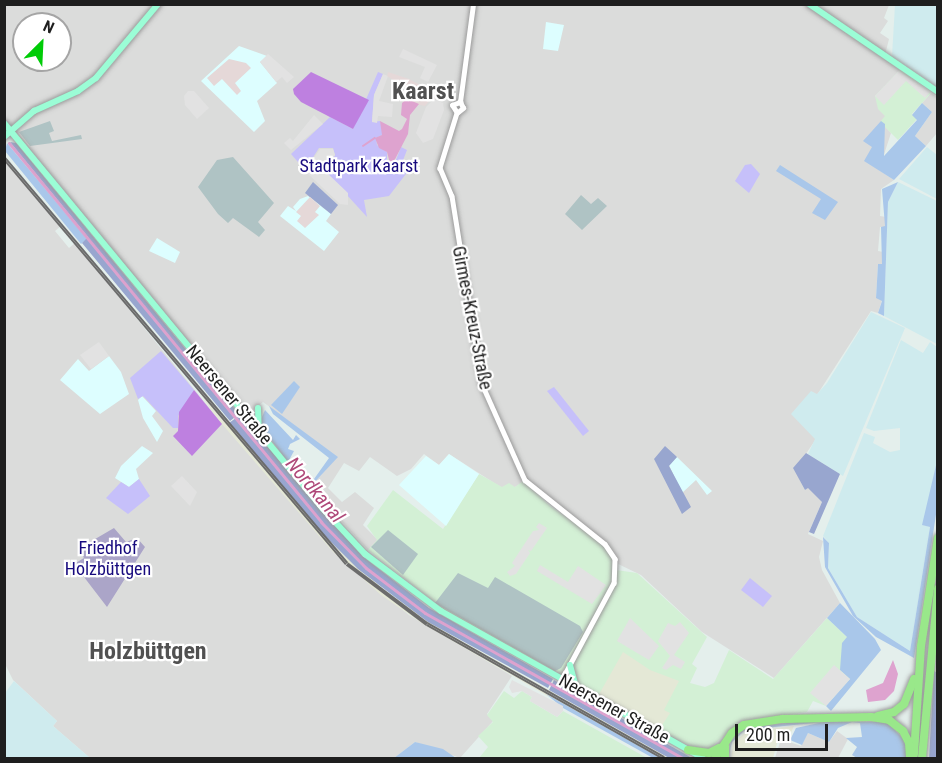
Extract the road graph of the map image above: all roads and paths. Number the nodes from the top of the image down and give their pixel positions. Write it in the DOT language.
graph roads {
  1 [pos="158,4"];
  2 [pos="473,4"];
  3 [pos="809,4"];
  4 [pos="938,92"];
  5 [pos="460,102"];
  6 [pos="457,113"];
  7 [pos="4,123"];
  8 [pos="7,136"];
  9 [pos="258,408"];
  10 [pos="259,431"];
  11 [pos="938,538"];
  12 [pos="938,589"];
  13 [pos="570,665"];
  14 [pos="917,666"];
  15 [pos="562,680"];
  16 [pos="578,689"];
  17 [pos="871,717"];
  18 [pos="725,743"];
  19 [pos="688,750"];
  20 [pos="703,759"];
  21 [pos="715,759"];
  22 [pos="720,759"];
  23 [pos="725,759"];
  24 [pos="912,759"];
  25 [pos="924,759"];
  1 -- 8 [label="main road"];
  2 -- 5 [label="street"];
  3 -- 4 [label="main road"];
  5 -- 6 [label="street"];
  5 -- 6 [label="street"];
  6 -- 13 [label="street, Girmes-Kreuz-Straße"];
  7 -- 8 [label="main road, Neersener Straße"];
  8 -- 10 [label="main road, Neersener Straße"];
  9 -- 10 [label="main road"];
  10 -- 15 [label="main road, Neersener Straße"];
  11 -- 14 [label="highway"];
  12 -- 25 [label="highway"];
  13 -- 15 [label="street, Girmes-Kreuz-Straße"];
  13 -- 16 [label="main road"];
  14 -- 17 [label="highway"];
  14 -- 24 [label="highway"];
  15 -- 16 [label="main road, Neersener Straße"];
  16 -- 19 [label="main road, Neersener Straße"];
  17 -- 18 [label="highway"];
  17 -- 24 [label="highway"];
  18 -- 19 [label="highway"];
  18 -- 21 [label="highway"];
  18 -- 22 [label="highway"];
  18 -- 23 [label="highway"];
  19 -- 20 [label="main road, Neersener Straße"];
}
